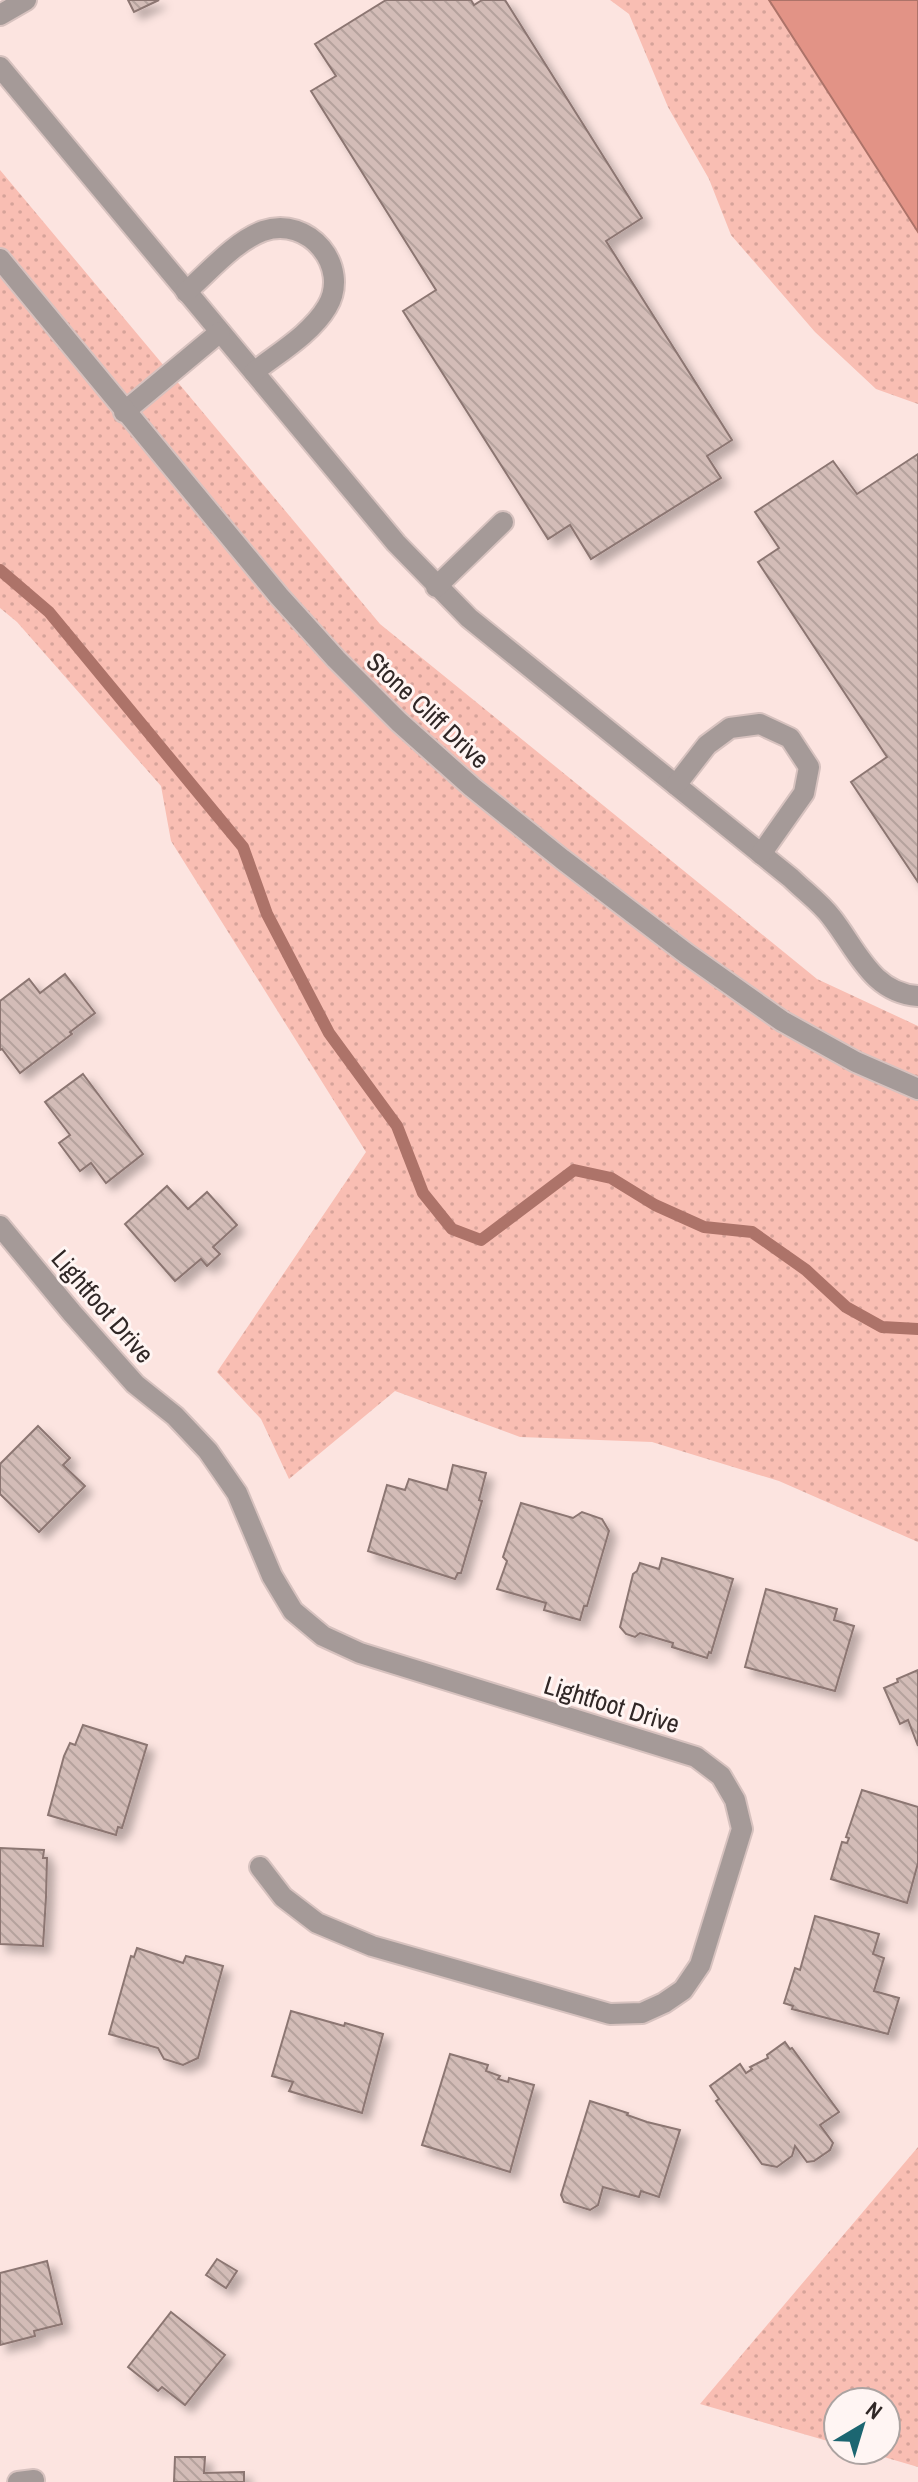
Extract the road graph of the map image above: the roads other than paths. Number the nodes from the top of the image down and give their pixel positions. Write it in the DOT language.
graph roads {
  1 [pos="26,0"];
  2 [pos="0,15"];
  3 [pos="0,67"];
  4 [pos="0,259"];
  5 [pos="186,292"];
  6 [pos="220,332"];
  7 [pos="254,372"];
  8 [pos="124,412"];
  9 [pos="503,522"];
  10 [pos="436,587"];
  11 [pos="676,785"];
  12 [pos="761,854"];
  13 [pos="918,996"];
  14 [pos="918,1089"];
  15 [pos="0,1226"];
  16 [pos="260,1867"];
  1 -- 2 [label="street"];
  3 -- 5 [label="street"];
  4 -- 8 [label="street, Stone Cliff Drive"];
  5 -- 6 [label="street"];
  5 -- 7 [label="street"];
  6 -- 7 [label="street"];
  6 -- 8 [label="street"];
  7 -- 10 [label="street"];
  8 -- 14 [label="street, Stone Cliff Drive"];
  9 -- 10 [label="street"];
  10 -- 11 [label="street"];
  11 -- 12 [label="street"];
  11 -- 12 [label="street"];
  12 -- 13 [label="street"];
  15 -- 16 [label="street, Lightfoot Drive"];
}
